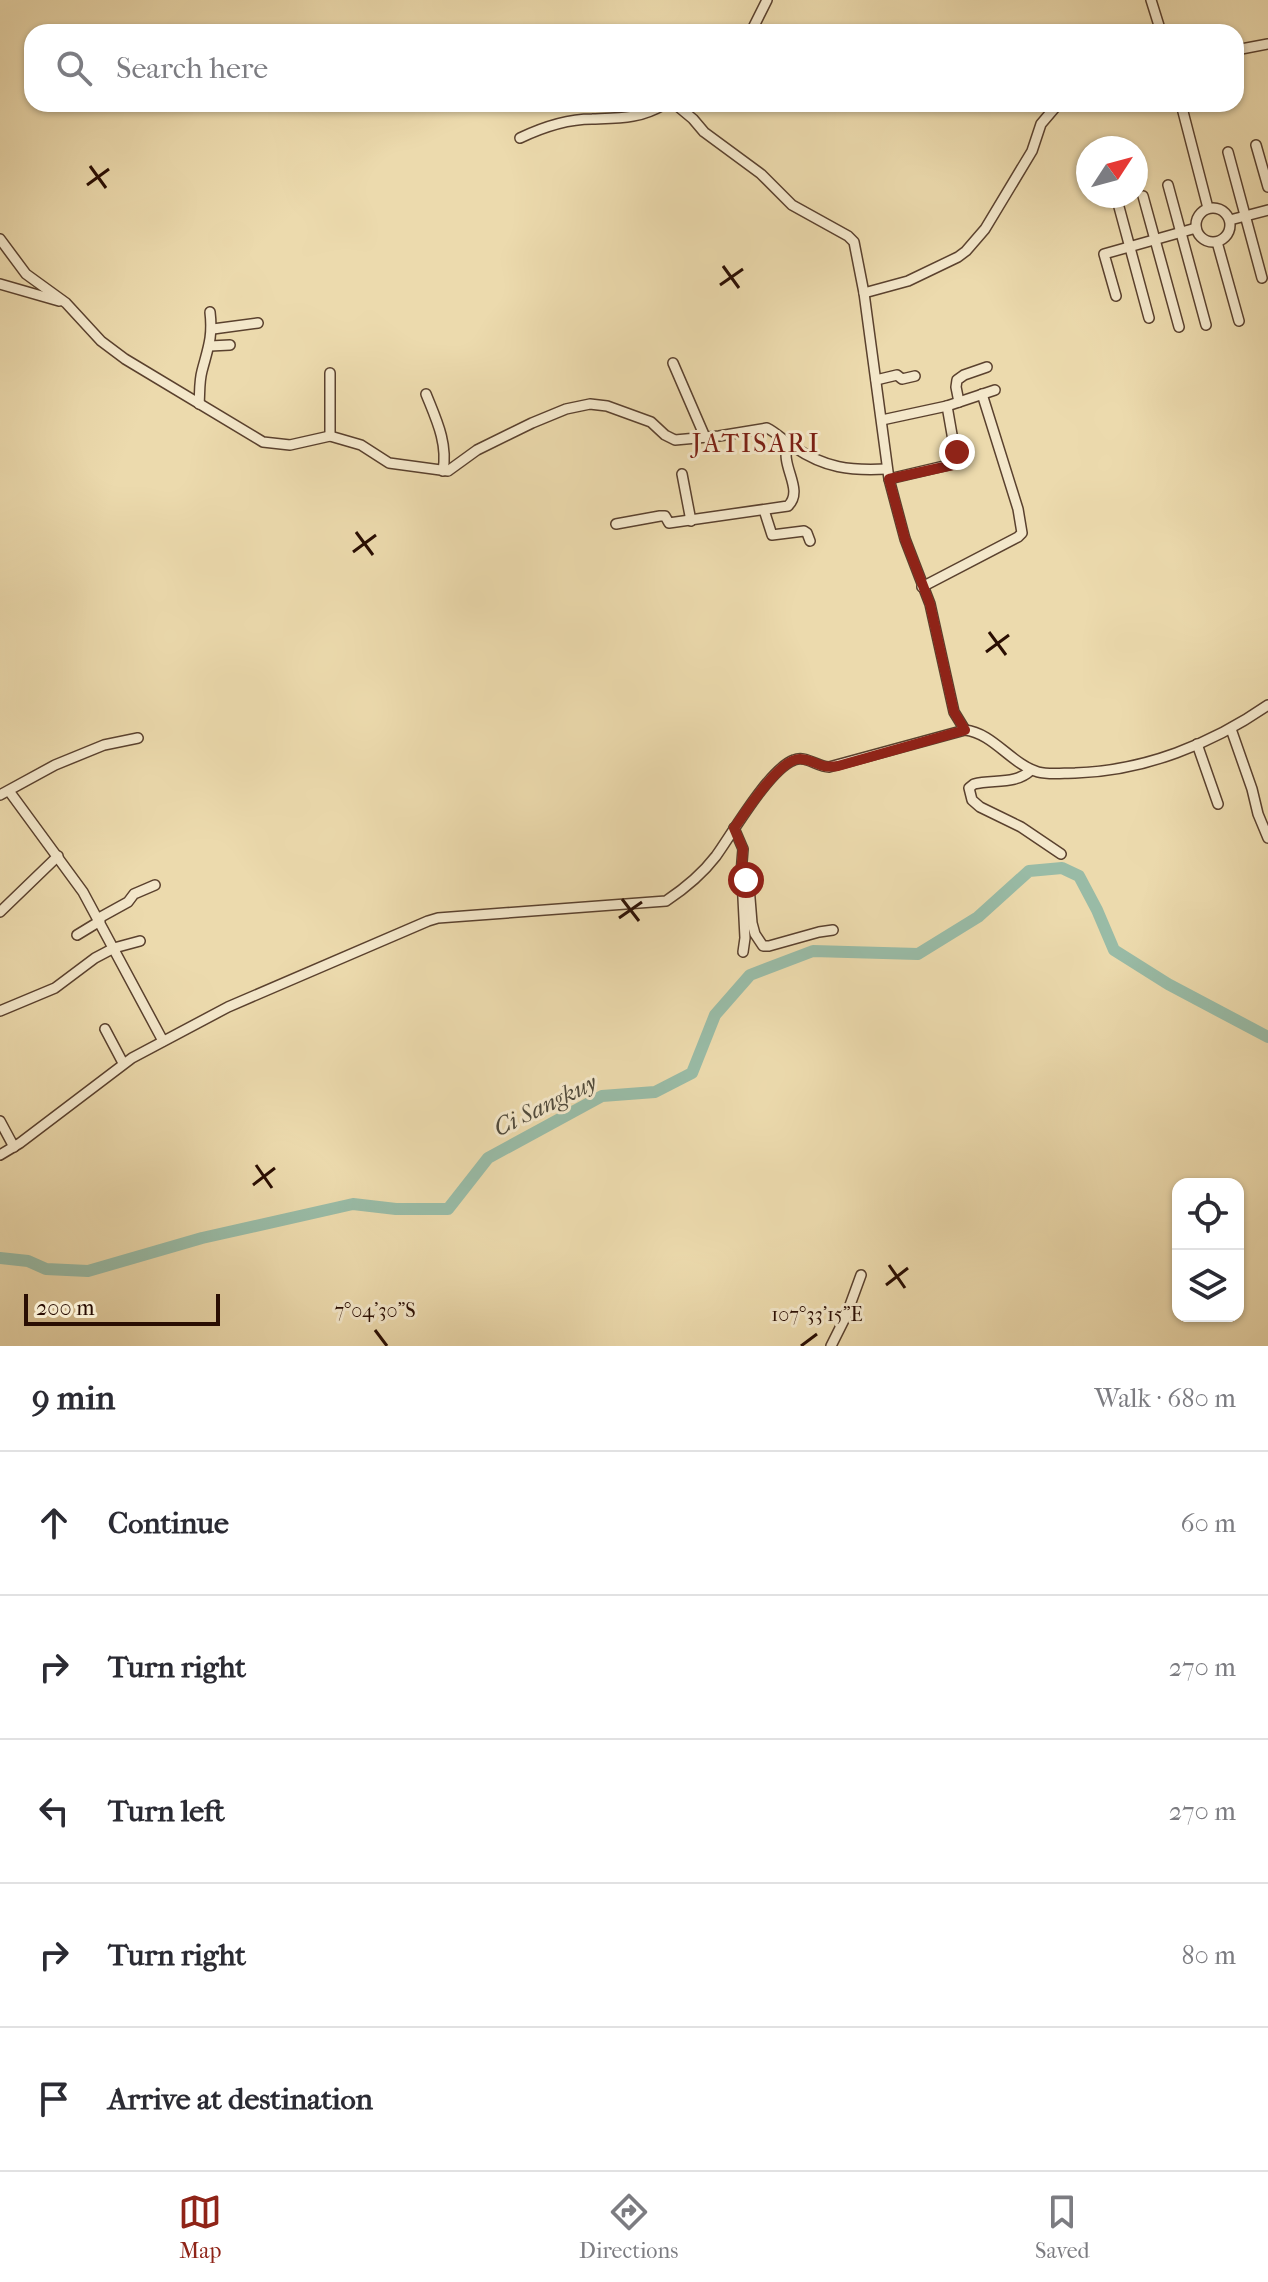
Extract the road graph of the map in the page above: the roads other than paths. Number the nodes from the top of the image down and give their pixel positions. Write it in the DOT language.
graph roads {
  1 [pos="767,0"];
  2 [pos="1151,0"];
  3 [pos="755,24"];
  4 [pos="1158,24"];
  5 [pos="1268,44"];
  6 [pos="1244,48"];
  7 [pos="647,112"];
  8 [pos="685,112"];
  9 [pos="1051,112"];
  10 [pos="1183,112"];
  11 [pos="520,138"];
  12 [pos="1256,145"];
  13 [pos="1228,152"];
  14 [pos="1168,185"];
  15 [pos="1268,187"];
  16 [pos="1119,208"];
  17 [pos="1146,208"];
  18 [pos="1208,208"];
  19 [pos="1268,210"];
  20 [pos="1245,216"];
  21 [pos="1230,220"];
  22 [pos="1196,228"];
  23 [pos="1181,232"];
  24 [pos="0,239"];
  25 [pos="1155,239"];
  26 [pos="1217,242"];
  27 [pos="1129,247"];
  28 [pos="1262,278"];
  29 [pos="0,284"];
  30 [pos="864,293"];
  31 [pos="1116,296"];
  32 [pos="66,303"];
  33 [pos="210,312"];
  34 [pos="1149,318"];
  35 [pos="1239,321"];
  36 [pos="258,323"];
  37 [pos="1206,325"];
  38 [pos="1179,327"];
  39 [pos="213,329"];
  40 [pos="230,345"];
  41 [pos="210,346"];
  42 [pos="673,363"];
  43 [pos="987,367"];
  44 [pos="330,373"];
  45 [pos="915,376"];
  46 [pos="876,380"];
  47 [pos="995,390"];
  48 [pos="426,394"];
  49 [pos="982,394"];
  50 [pos="959,402"];
  51 [pos="199,404"];
  52 [pos="947,406"];
  53 [pos="882,420"];
  54 [pos="330,436"];
  55 [pos="705,437"];
  56 [pos="788,444"];
  57 [pos="443,471"];
  58 [pos="682,474"];
  59 [pos="888,474"];
  60 [pos="764,510"];
  61 [pos="691,521"];
  62 [pos="616,524"];
  63 [pos="810,541"];
  64 [pos="922,587"];
  65 [pos="1267,709"];
  66 [pos="1231,729"];
  67 [pos="965,730"];
  68 [pos="138,738"];
  69 [pos="1197,744"];
  70 [pos="1031,770"];
  71 [pos="4,793"];
  72 [pos="1218,804"];
  73 [pos="734,828"];
  74 [pos="1268,838"];
  75 [pos="1061,854"];
  76 [pos="58,856"];
  77 [pos="742,878"];
  78 [pos="155,885"];
  79 [pos="0,912"];
  80 [pos="99,919"];
  81 [pos="833,930"];
  82 [pos="77,935"];
  83 [pos="140,941"];
  84 [pos="114,948"];
  85 [pos="743,952"];
  86 [pos="0,1011"];
  87 [pos="105,1029"];
  88 [pos="163,1041"];
  89 [pos="123,1063"];
  90 [pos="0,1121"];
  91 [pos="14,1147"];
  92 [pos="0,1155"];
  93 [pos="861,1275"];
  94 [pos="831,1346"];
  1 -- 3 [label="street"];
  2 -- 4 [label="street"];
  5 -- 6 [label="street"];
  7 -- 11 [label="street"];
  8 -- 30 [label="street"];
  9 -- 30 [label="street"];
  10 -- 18 [label="street"];
  12 -- 15 [label="street"];
  13 -- 20 [label="street"];
  14 -- 23 [label="street"];
  16 -- 27 [label="street"];
  17 -- 25 [label="street"];
  18 -- 21 [label="street"];
  18 -- 22 [label="street"];
  19 -- 20 [label="street"];
  20 -- 21 [label="street"];
  20 -- 28 [label="street"];
  21 -- 26 [label="street"];
  22 -- 23 [label="street"];
  22 -- 26 [label="street"];
  23 -- 25 [label="street"];
  23 -- 37 [label="street"];
  24 -- 32 [label="street"];
  25 -- 27 [label="street"];
  25 -- 38 [label="street"];
  26 -- 35 [label="street"];
  27 -- 31 [label="street"];
  27 -- 34 [label="street"];
  29 -- 32 [label="street"];
  30 -- 46 [label="street"];
  32 -- 51 [label="street"];
  33 -- 39 [label="street"];
  36 -- 39 [label="street"];
  39 -- 41 [label="street"];
  40 -- 41 [label="street"];
  41 -- 51 [label="street"];
  42 -- 55 [label="street"];
  43 -- 50 [label="street"];
  44 -- 54 [label="street"];
  45 -- 46 [label="street"];
  46 -- 53 [label="street"];
  47 -- 49 [label="street"];
  48 -- 57 [label="street"];
  49 -- 50 [label="street"];
  49 -- 64 [label="street"];
  50 -- 52 [label="street"];
  51 -- 54 [label="street"];
  52 -- 53 [label="street"];
  52 -- 59 [label="street"];
  53 -- 59 [label="street"];
  54 -- 57 [label="street"];
  55 -- 56 [label="street"];
  55 -- 57 [label="street"];
  56 -- 59 [label="street"];
  56 -- 60 [label="street"];
  58 -- 61 [label="street"];
  59 -- 64 [label="street"];
  60 -- 61 [label="street"];
  60 -- 63 [label="street"];
  61 -- 62 [label="street"];
  64 -- 67 [label="street"];
  65 -- 66 [label="street"];
  66 -- 69 [label="street"];
  66 -- 74 [label="street"];
  67 -- 70 [label="street"];
  67 -- 73 [label="street"];
  68 -- 71 [label="street"];
  69 -- 70 [label="street"];
  69 -- 72 [label="street"];
  70 -- 75 [label="street"];
  71 -- 76 [label="street"];
  73 -- 77 [label="street"];
  73 -- 88 [label="street"];
  76 -- 79 [label="street"];
  76 -- 80 [label="street"];
  77 -- 81 [label="street"];
  77 -- 85 [label="street"];
  78 -- 80 [label="street"];
  80 -- 82 [label="street"];
  80 -- 84 [label="street"];
  83 -- 84 [label="street"];
  84 -- 86 [label="street"];
  84 -- 88 [label="street"];
  87 -- 89 [label="street"];
  88 -- 89 [label="street"];
  89 -- 91 [label="street"];
  90 -- 91 [label="street"];
  91 -- 92 [label="street"];
  93 -- 94 [label="street"];
}
